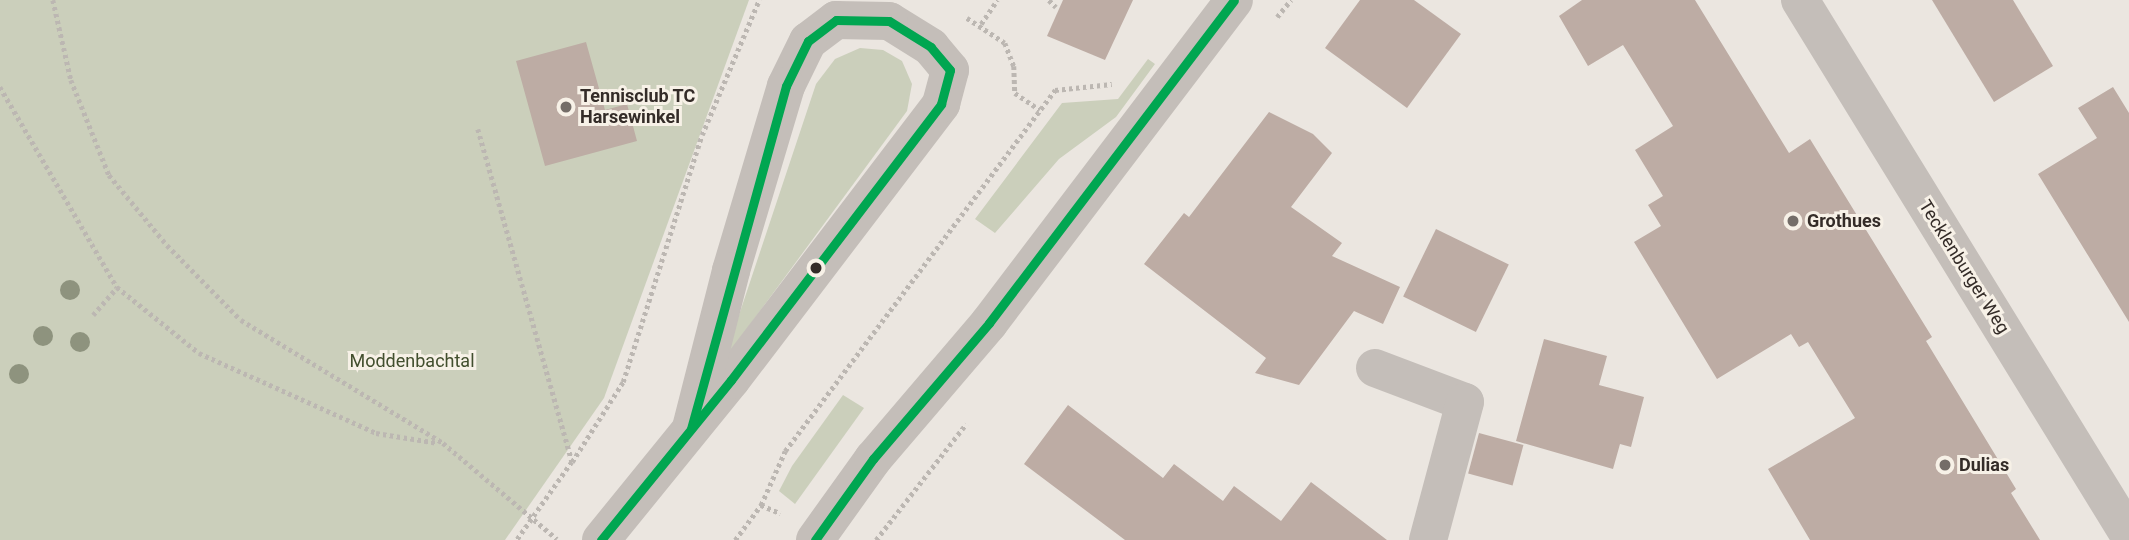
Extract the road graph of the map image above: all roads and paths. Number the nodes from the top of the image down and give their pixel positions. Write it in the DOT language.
graph roads {
  1 [pos="53,0"];
  2 [pos="759,0"];
  3 [pos="997,0"];
  4 [pos="1049,0"];
  5 [pos="1234,0"];
  6 [pos="1800,0"];
  7 [pos="1056,7"];
  8 [pos="981,24"];
  9 [pos="1120,74"];
  10 [pos="0,87"];
  11 [pos="478,130"];
  12 [pos="117,287"];
  13 [pos="93,315"];
  14 [pos="1375,368"];
  15 [pos="691,428"];
  16 [pos="443,443"];
  17 [pos="572,461"];
  18 [pos="533,518"];
  19 [pos="2129,535"];
  20 [pos="830,537"];
  21 [pos="517,540"];
  22 [pos="558,540"];
  23 [pos="601,540"];
  24 [pos="735,540"];
  25 [pos="1428,540"];
  1 -- 16 [label="path"];
  2 -- 17 [label="path"];
  3 -- 8 [label="path"];
  4 -- 7 [label="path"];
  5 -- 20 [label="street"];
  6 -- 19 [label="street, Tecklenburger Weg"];
  9 -- 24 [label="path"];
  10 -- 12 [label="path"];
  11 -- 17 [label="path"];
  12 -- 13 [label="path"];
  12 -- 16 [label="path"];
  14 -- 25 [label="street"];
  15 -- 15 [label="street"];
  15 -- 23 [label="street"];
  16 -- 18 [label="path"];
  17 -- 18 [label="path"];
  18 -- 21 [label="path"];
  18 -- 22 [label="path"];
}
